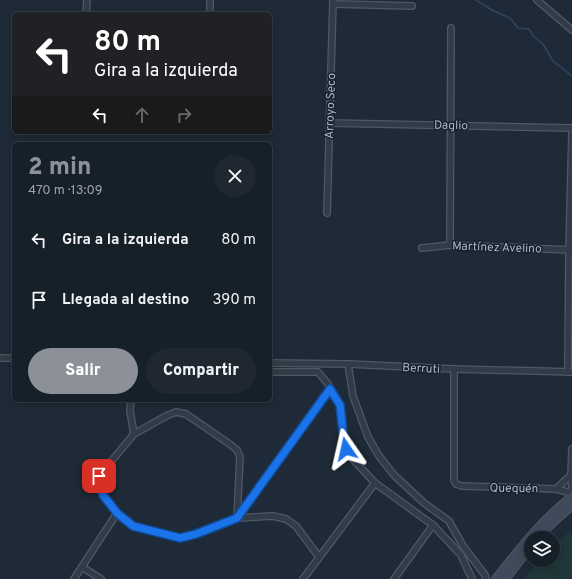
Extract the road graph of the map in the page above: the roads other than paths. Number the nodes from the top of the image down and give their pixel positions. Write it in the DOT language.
graph roads {
  1 [pos="87,0"];
  2 [pos="210,0"];
  3 [pos="537,0"];
  4 [pos="333,2"];
  5 [pos="412,6"];
  6 [pos="86,12"];
  7 [pos="210,12"];
  8 [pos="451,28"];
  9 [pos="572,30"];
  10 [pos="330,123"];
  11 [pos="450,125"];
  12 [pos="572,128"];
  13 [pos="572,133"];
  14 [pos="327,213"];
  15 [pos="450,244"];
  16 [pos="422,248"];
  17 [pos="570,250"];
  18 [pos="0,358"];
  19 [pos="12,358"];
  20 [pos="272,363"];
  21 [pos="348,364"];
  22 [pos="454,369"];
  23 [pos="272,372"];
  24 [pos="570,372"];
  25 [pos="330,389"];
  26 [pos="131,402"];
  27 [pos="134,434"];
  28 [pos="572,449"];
  29 [pos="571,475"];
  30 [pos="375,483"];
  31 [pos="556,489"];
  32 [pos="572,489"];
  33 [pos="572,494"];
  34 [pos="572,497"];
  35 [pos="572,506"];
  36 [pos="117,513"];
  37 [pos="237,518"];
  38 [pos="433,524"];
  39 [pos="544,531"];
  40 [pos="524,555"];
  41 [pos="319,557"];
  42 [pos="82,567"];
  43 [pos="74,579"];
  44 [pos="101,579"];
  45 [pos="303,579"];
  46 [pos="394,579"];
  47 [pos="472,579"];
  48 [pos="486,579"];
  49 [pos="496,579"];
  50 [pos="505,579"];
  1 -- 6 [label="street"];
  2 -- 7 [label="street"];
  3 -- 9 [label="street"];
  4 -- 5 [label="street"];
  4 -- 10 [label="street, Arroyo Seco"];
  8 -- 11 [label="street"];
  10 -- 11 [label="street, Daglio"];
  10 -- 14 [label="street, Arroyo Seco"];
  11 -- 12 [label="street, Daglio"];
  11 -- 15 [label="street"];
  13 -- 17 [label="street"];
  15 -- 16 [label="street, Martínez Avelino"];
  15 -- 17 [label="street, Martínez Avelino"];
  17 -- 24 [label="street"];
  18 -- 19 [label="street"];
  20 -- 21 [label="street, Berruti"];
  21 -- 22 [label="street, Berruti"];
  21 -- 48 [label="street"];
  22 -- 24 [label="street, Berruti"];
  22 -- 31 [label="street, Quequén"];
  23 -- 25 [label="street"];
  25 -- 30 [label="street"];
  25 -- 37 [label="street"];
  26 -- 27 [label="street"];
  27 -- 36 [label="street"];
  27 -- 37 [label="street"];
  28 -- 29 [label="street"];
  29 -- 31 [label="street"];
  29 -- 32 [label="street"];
  30 -- 38 [label="street"];
  30 -- 41 [label="street"];
  31 -- 33 [label="street, Quequén"];
  34 -- 49 [label="main road"];
  35 -- 39 [label="main road"];
  36 -- 37 [label="street"];
  36 -- 42 [label="street"];
  37 -- 41 [label="street"];
  38 -- 46 [label="street"];
  38 -- 47 [label="street"];
  40 -- 50 [label="main road"];
  41 -- 45 [label="street"];
  42 -- 43 [label="street"];
  42 -- 44 [label="street"];
}
